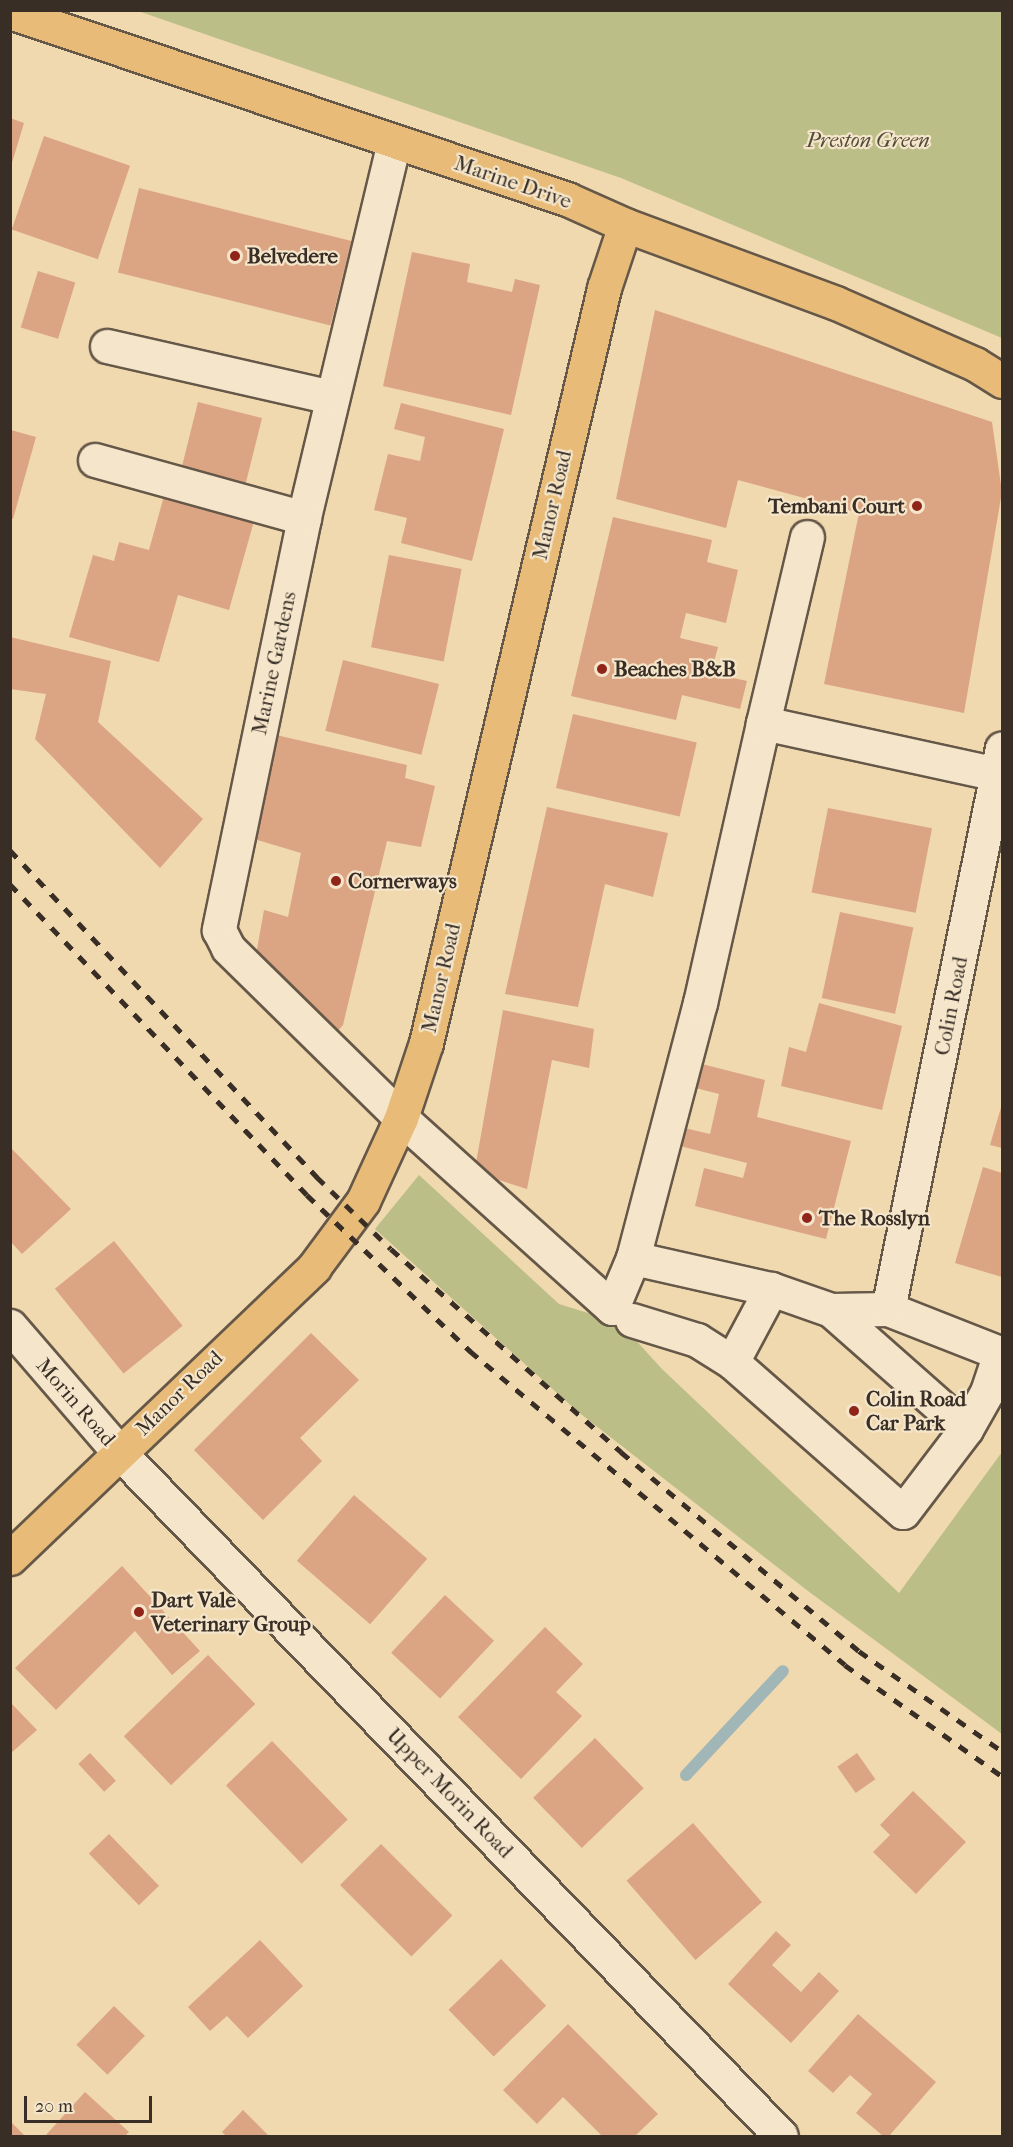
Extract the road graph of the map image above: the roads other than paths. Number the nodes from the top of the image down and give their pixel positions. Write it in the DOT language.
graph roads {
  1 [pos="10,12"];
  2 [pos="394,142"];
  3 [pos="625,225"];
  4 [pos="107,346"];
  5 [pos="1002,381"];
  6 [pos="332,397"];
  7 [pos="95,460"];
  8 [pos="304,518"];
  9 [pos="807,537"];
  10 [pos="762,723"];
  11 [pos="999,776"];
  12 [pos="401,1118"];
  13 [pos="633,1258"];
  14 [pos="771,1289"];
  15 [pos="888,1309"];
  16 [pos="831,1310"];
  17 [pos="632,1320"];
  18 [pos="10,1326"];
  19 [pos="1001,1352"];
  20 [pos="732,1362"];
  21 [pos="966,1429"];
  22 [pos="118,1451"];
  23 [pos="10,1558"];
  24 [pos="781,2136"];
  1 -- 2 [label="main road, Marine Drive"];
  2 -- 3 [label="main road, Marine Drive"];
  2 -- 6 [label="street, Marine Gardens"];
  3 -- 5 [label="main road, Marine Drive"];
  3 -- 12 [label="main road, Manor Road"];
  4 -- 6 [label="street"];
  6 -- 8 [label="street, Marine Gardens"];
  7 -- 8 [label="street"];
  8 -- 12 [label="street, Marine Gardens"];
  9 -- 10 [label="street"];
  10 -- 11 [label="street"];
  10 -- 13 [label="street"];
  11 -- 15 [label="street, Colin Road"];
  12 -- 13 [label="street, Marine Gardens"];
  12 -- 22 [label="main road, Manor Road"];
  13 -- 14 [label="street"];
  14 -- 16 [label="street"];
  14 -- 20 [label="street"];
  15 -- 16 [label="street"];
  15 -- 19 [label="street"];
  16 -- 21 [label="street"];
  17 -- 20 [label="street"];
  18 -- 22 [label="street, Morin Road"];
  19 -- 21 [label="street"];
  20 -- 21 [label="street"];
  22 -- 23 [label="main road, Manor Road"];
  22 -- 24 [label="street, Upper Morin Road"];
}
